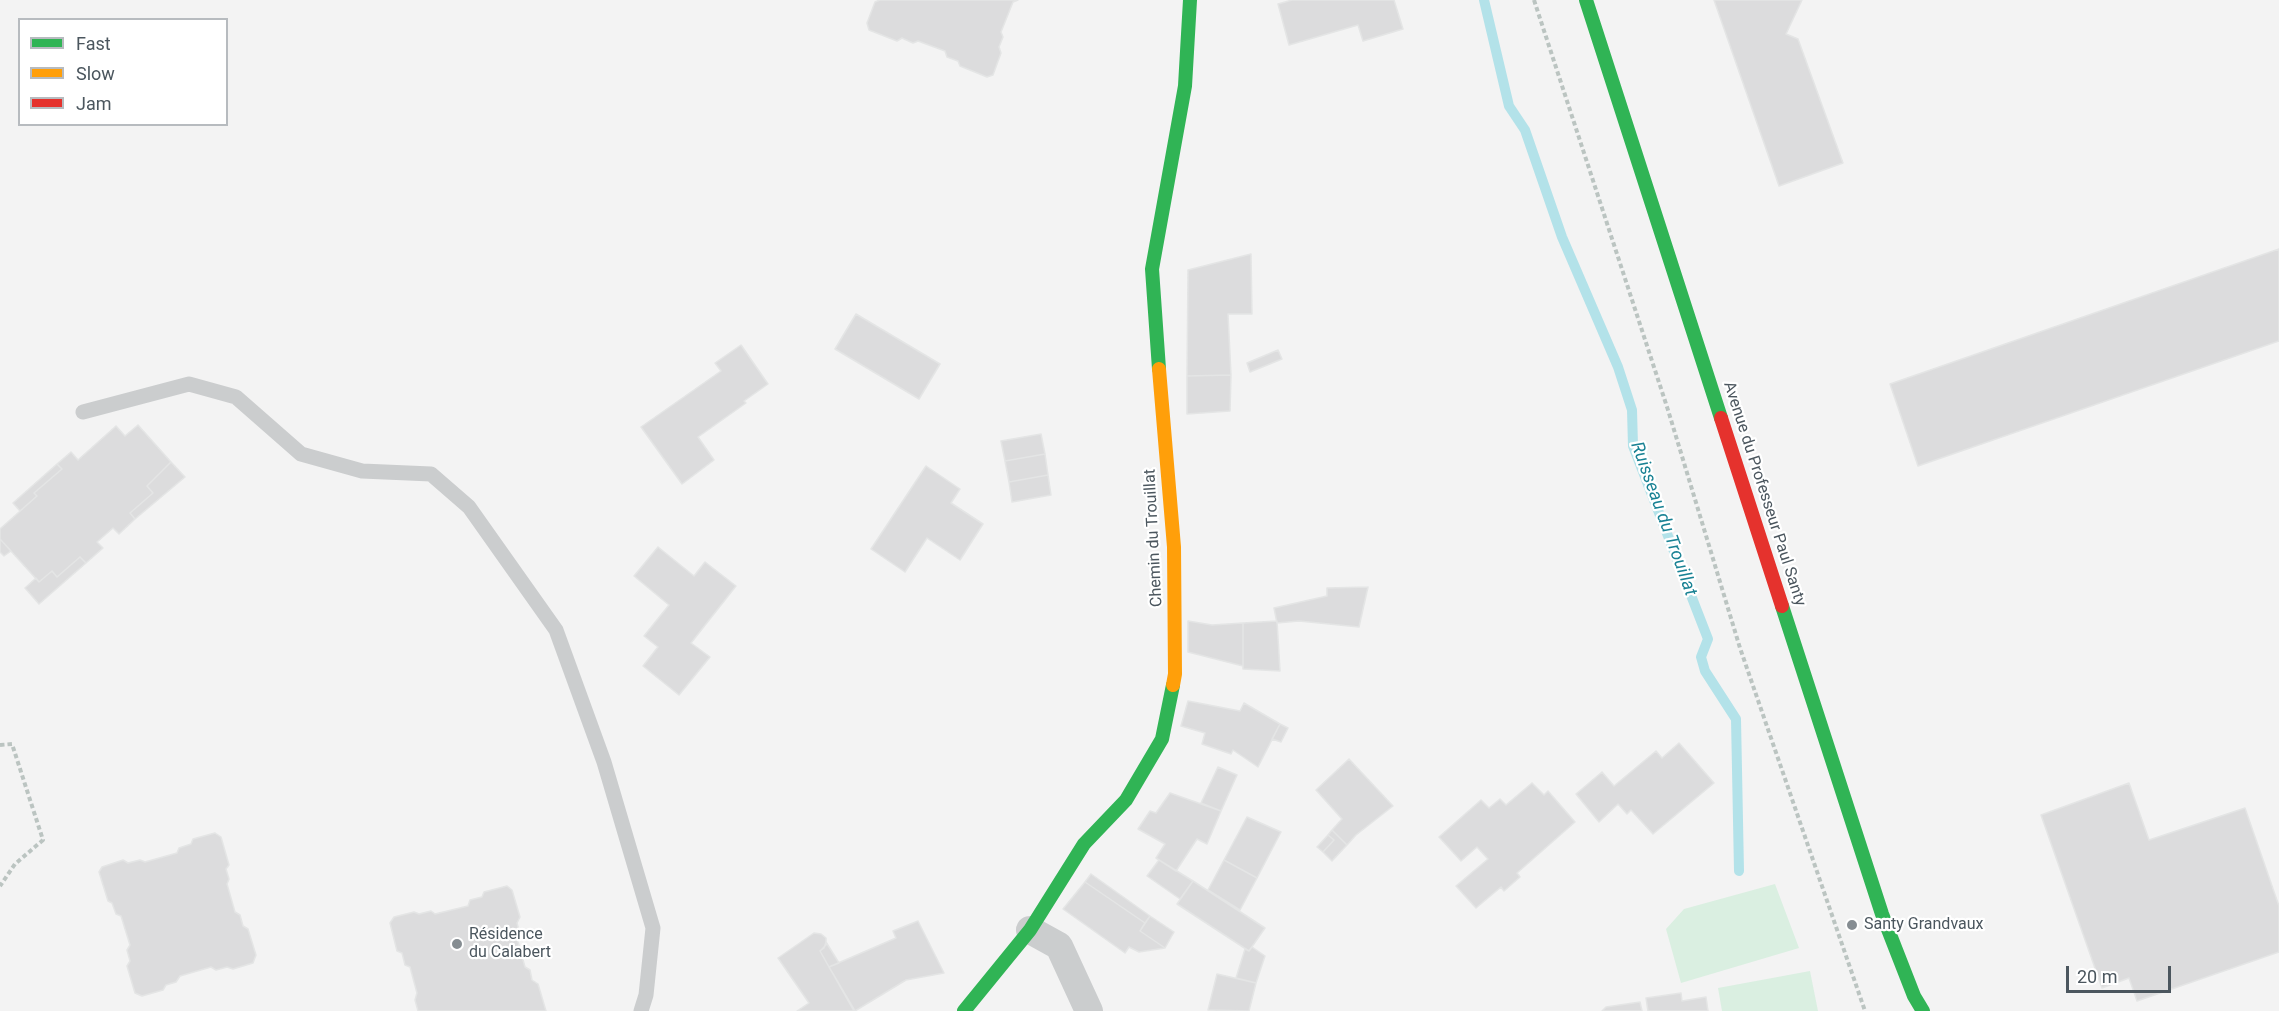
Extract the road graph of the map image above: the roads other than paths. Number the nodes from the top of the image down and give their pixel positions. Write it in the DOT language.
graph roads {
  1 [pos="1190,0"];
  2 [pos="1586,0"];
  3 [pos="83,412"];
  4 [pos="1030,930"];
  5 [pos="1914,996"];
  6 [pos="641,1011"];
  7 [pos="964,1011"];
  8 [pos="1089,1011"];
  9 [pos="1913,1011"];
  10 [pos="1923,1011"];
  1 -- 4 [label="main road, Chemin du Trouillat"];
  2 -- 5 [label="main road, Avenue du Professeur Paul Santy"];
  3 -- 6 [label="lane"];
  4 -- 7 [label="main road, Chemin du Trouillat"];
  4 -- 8 [label="street"];
  5 -- 9 [label="main road, Avenue du Professeur Paul Santy"];
  5 -- 10 [label="main road, Avenue du Professeur Paul Santy"];
}
